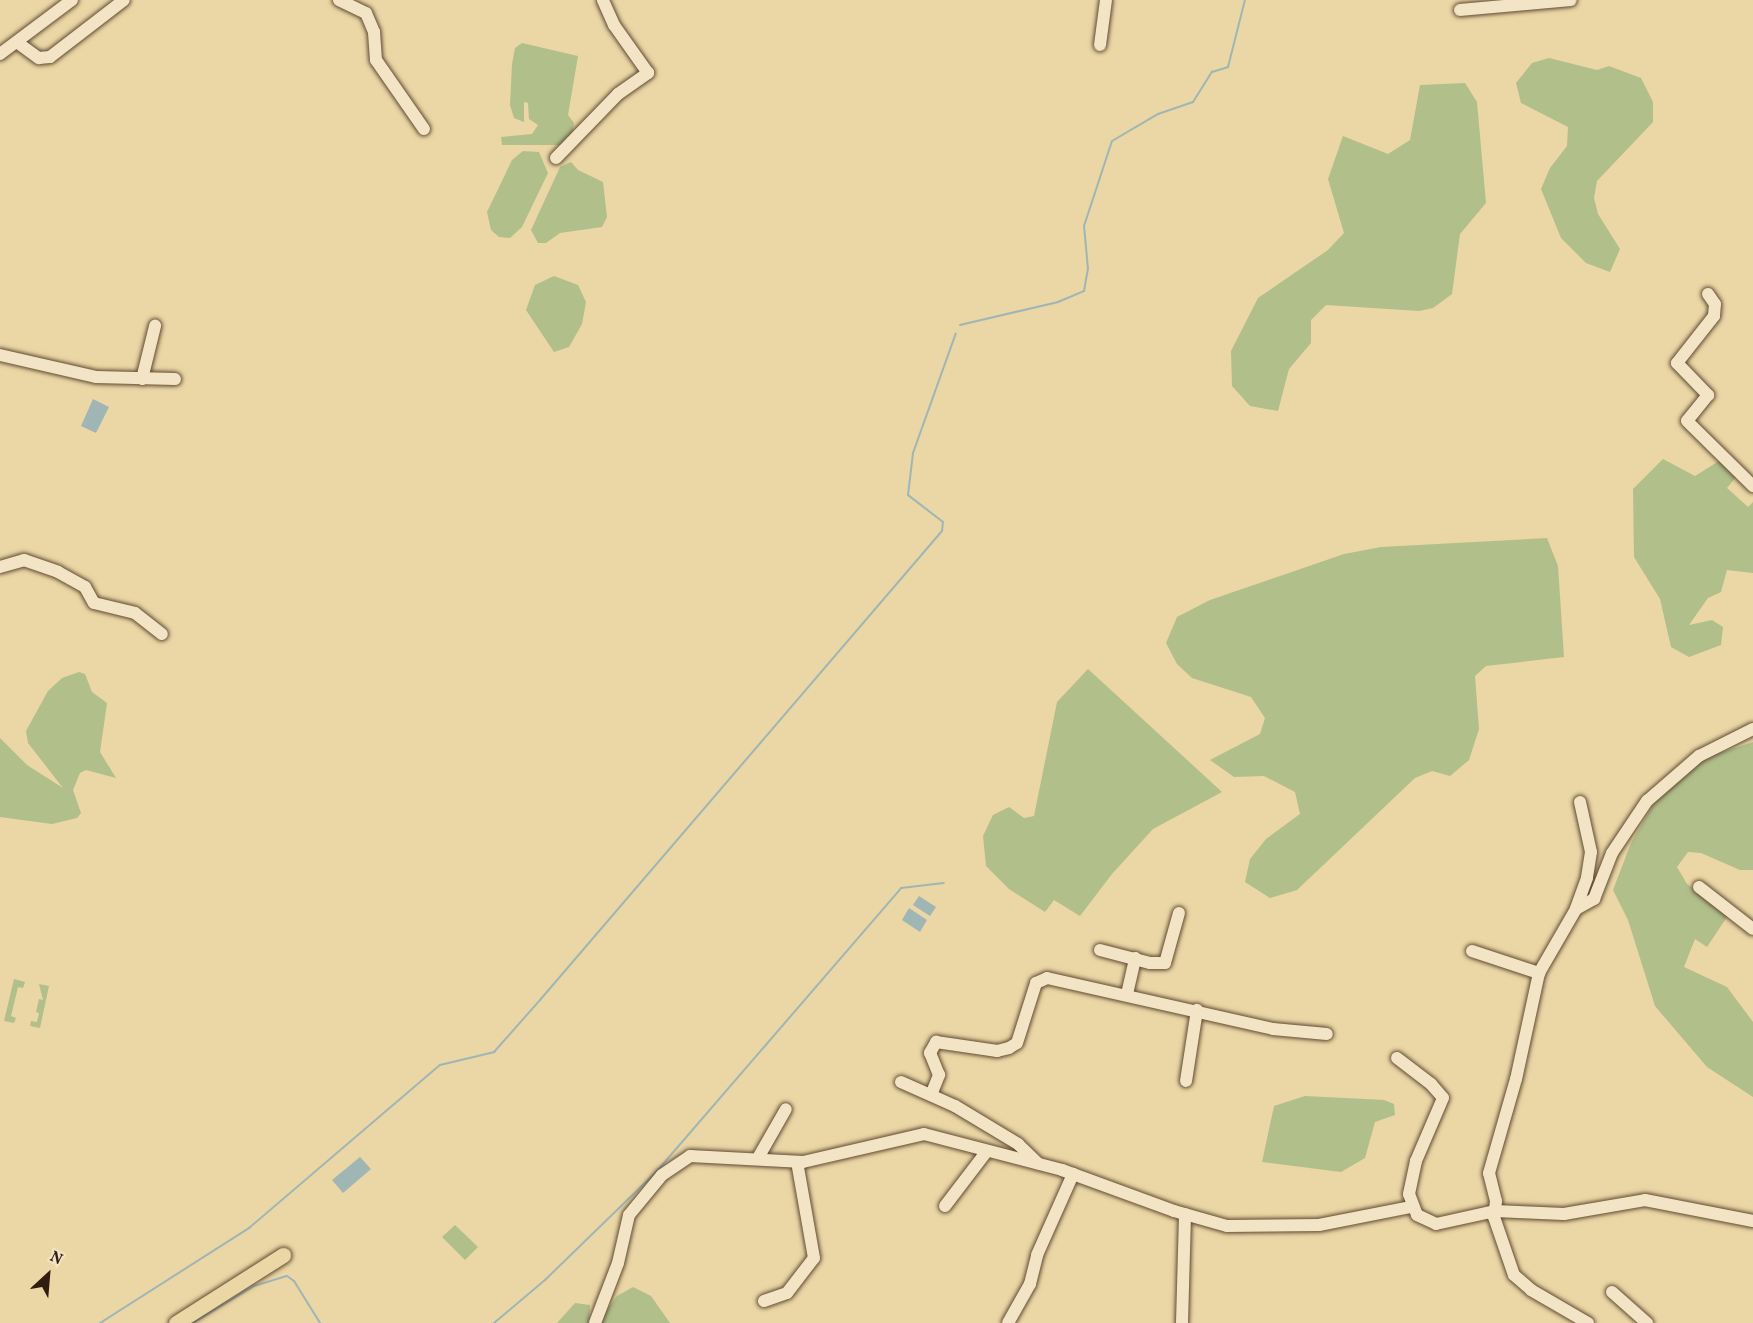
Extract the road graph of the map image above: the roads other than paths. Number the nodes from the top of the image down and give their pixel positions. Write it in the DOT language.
graph roads {
  1 [pos="72,0"];
  2 [pos="124,0"];
  3 [pos="339,0"];
  4 [pos="603,0"];
  5 [pos="1106,0"];
  6 [pos="1571,0"];
  7 [pos="1460,10"];
  8 [pos="18,43"];
  9 [pos="1100,45"];
  10 [pos="0,54"];
  11 [pos="424,129"];
  12 [pos="556,158"];
  13 [pos="1708,294"];
  14 [pos="155,326"];
  15 [pos="0,355"];
  16 [pos="142,379"];
  17 [pos="175,379"];
  18 [pos="1753,486"];
  19 [pos="0,567"];
  20 [pos="162,634"];
  21 [pos="1753,729"];
  22 [pos="1580,802"];
  23 [pos="1698,887"];
  24 [pos="1576,909"];
  25 [pos="1179,913"];
  26 [pos="1753,929"];
  27 [pos="1100,950"];
  28 [pos="1472,951"];
  29 [pos="1136,958"];
  30 [pos="1539,973"];
  31 [pos="1127,994"];
  32 [pos="1197,1010"];
  33 [pos="1327,1034"];
  34 [pos="1397,1058"];
  35 [pos="1186,1081"];
  36 [pos="901,1082"];
  37 [pos="931,1095"];
  38 [pos="786,1109"];
  39 [pos="987,1151"];
  40 [pos="758,1158"];
  41 [pos="797,1162"];
  42 [pos="1039,1164"];
  43 [pos="1073,1174"];
  44 [pos="945,1206"];
  45 [pos="1411,1207"];
  46 [pos="1495,1211"];
  47 [pos="1185,1214"];
  48 [pos="1753,1221"];
  49 [pos="283,1255"];
  50 [pos="1612,1292"];
  51 [pos="764,1300"];
  52 [pos="176,1323"];
  53 [pos="595,1323"];
  54 [pos="1008,1323"];
  55 [pos="1182,1323"];
  56 [pos="1588,1323"];
  57 [pos="1647,1323"];
  1 -- 8 [label="street"];
  2 -- 8 [label="street"];
  3 -- 11 [label="street"];
  4 -- 12 [label="street"];
  5 -- 9 [label="street"];
  6 -- 7 [label="street"];
  8 -- 10 [label="street"];
  13 -- 18 [label="street"];
  14 -- 16 [label="street"];
  15 -- 16 [label="street"];
  16 -- 17 [label="street"];
  19 -- 20 [label="street"];
  21 -- 24 [label="street"];
  22 -- 24 [label="street"];
  23 -- 26 [label="street"];
  24 -- 30 [label="street"];
  25 -- 29 [label="street"];
  27 -- 29 [label="street"];
  28 -- 30 [label="street"];
  29 -- 31 [label="street"];
  30 -- 46 [label="street"];
  31 -- 32 [label="street"];
  31 -- 37 [label="street"];
  32 -- 33 [label="street"];
  32 -- 35 [label="street"];
  34 -- 45 [label="street"];
  36 -- 37 [label="street"];
  37 -- 42 [label="street"];
  38 -- 40 [label="street"];
  39 -- 41 [label="street"];
  39 -- 42 [label="street"];
  39 -- 44 [label="street"];
  40 -- 41 [label="street"];
  40 -- 53 [label="street"];
  41 -- 51 [label="street"];
  42 -- 43 [label="street"];
  43 -- 47 [label="street"];
  43 -- 54 [label="street"];
  45 -- 46 [label="street"];
  45 -- 47 [label="street"];
  46 -- 48 [label="street"];
  46 -- 56 [label="street"];
  47 -- 55 [label="street"];
  49 -- 52 [label="main road"];
  50 -- 57 [label="street"];
}
